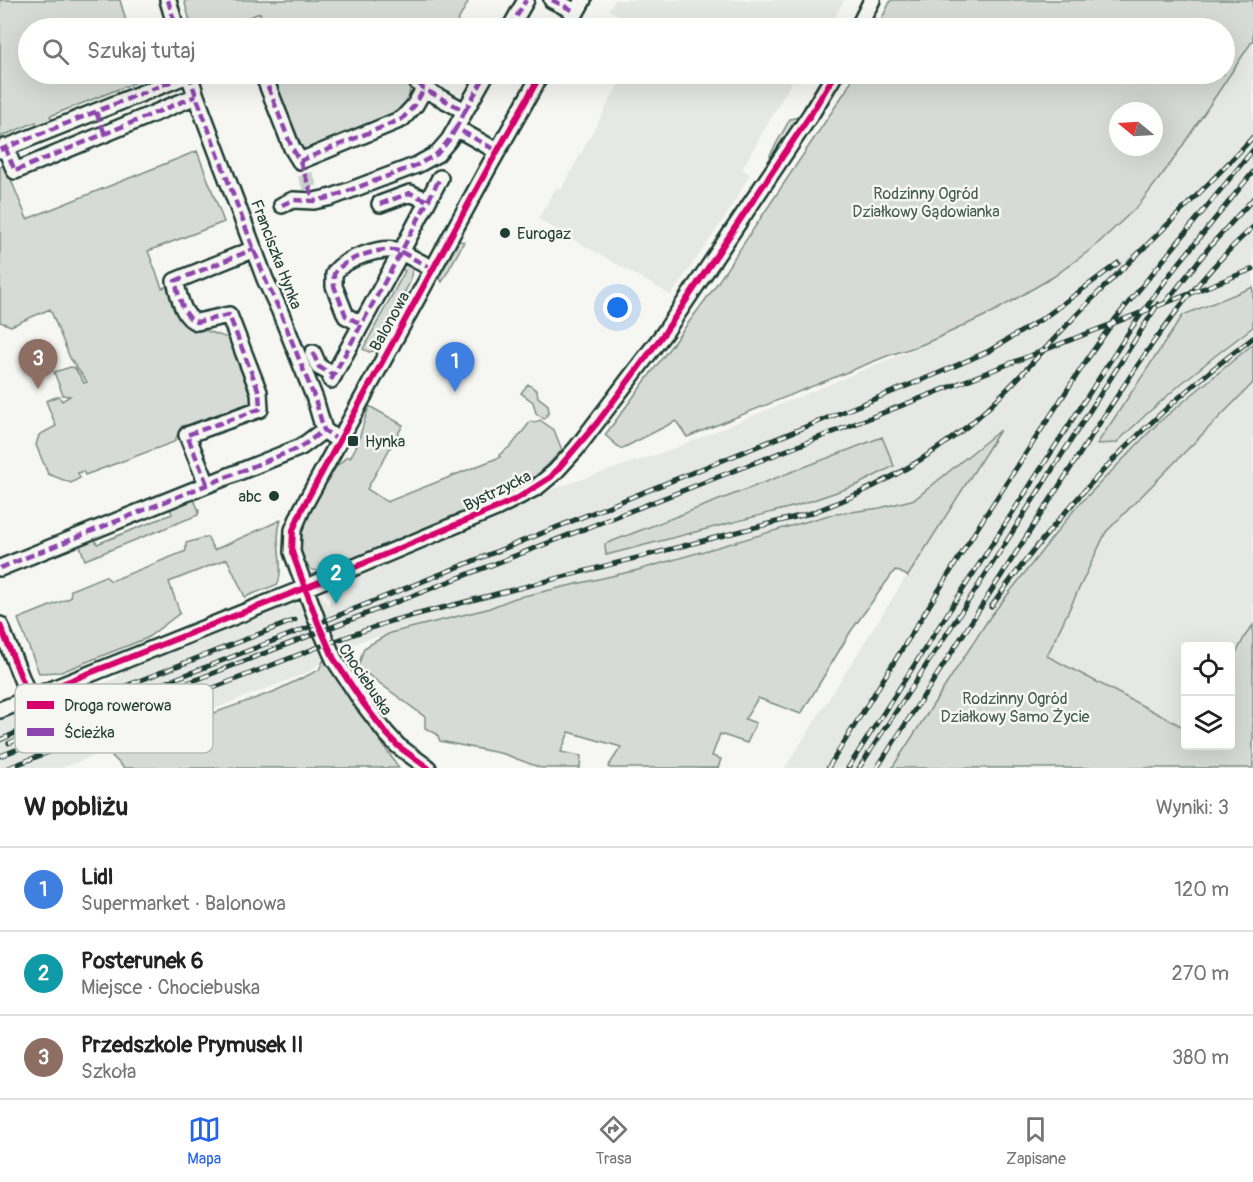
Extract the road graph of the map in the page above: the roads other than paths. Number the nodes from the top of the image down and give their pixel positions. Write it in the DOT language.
graph roads {
  1 [pos="168,0"];
  2 [pos="526,0"];
  3 [pos="552,0"];
  4 [pos="872,0"];
  5 [pos="579,6"];
  6 [pos="173,18"];
  7 [pos="516,18"];
  8 [pos="863,18"];
  9 [pos="165,84"];
  10 [pos="193,84"];
  11 [pos="267,84"];
  12 [pos="480,84"];
  13 [pos="535,84"];
  14 [pos="829,84"];
  15 [pos="196,96"];
  16 [pos="465,111"];
  17 [pos="96,112"];
  18 [pos="456,128"];
  19 [pos="105,134"];
  20 [pos="2,148"];
  21 [pos="497,151"];
  22 [pos="440,178"];
  23 [pos="428,201"];
  24 [pos="282,204"];
  25 [pos="380,204"];
  26 [pos="254,249"];
  27 [pos="400,252"];
  28 [pos="433,269"];
  29 [pos="361,324"];
  30 [pos="313,353"];
  31 [pos="324,430"];
  32 [pos="339,441"];
  33 [pos="207,484"];
  34 [pos="0,568"];
  35 [pos="305,588"];
  36 [pos="0,625"];
  37 [pos="23,684"];
  38 [pos="64,684"];
  39 [pos="15,704"];
  40 [pos="0,710"];
  41 [pos="424,767"];
  1 -- 6 [label="street"];
  2 -- 7 [label="street"];
  3 -- 5 [label="street"];
  4 -- 8 [label="street"];
  9 -- 17 [label="street"];
  10 -- 15 [label="street, Franciszka Hynka"];
  11 -- 16 [label="street"];
  12 -- 16 [label="street"];
  13 -- 21 [label="street, Balonowa"];
  14 -- 35 [label="street, Bystrzycka"];
  15 -- 19 [label="street"];
  15 -- 26 [label="street, Franciszka Hynka"];
  16 -- 18 [label="street"];
  17 -- 19 [label="street"];
  17 -- 20 [label="street"];
  18 -- 21 [label="street"];
  18 -- 24 [label="street"];
  19 -- 20 [label="street"];
  21 -- 28 [label="street, Balonowa"];
  22 -- 23 [label="street"];
  23 -- 25 [label="street"];
  23 -- 27 [label="street"];
  26 -- 31 [label="street, Franciszka Hynka"];
  26 -- 33 [label="street"];
  27 -- 28 [label="street"];
  27 -- 29 [label="street"];
  27 -- 29 [label="street"];
  28 -- 32 [label="street, Balonowa"];
  29 -- 30 [label="street"];
  31 -- 32 [label="street"];
  31 -- 33 [label="street"];
  32 -- 35 [label="street, Balonowa"];
  33 -- 34 [label="street"];
  35 -- 38 [label="street, Bystrzycka"];
  35 -- 41 [label="street, Chociebuska"];
  36 -- 37 [label="street"];
  39 -- 40 [label="street, Bystrzycka"];
}
